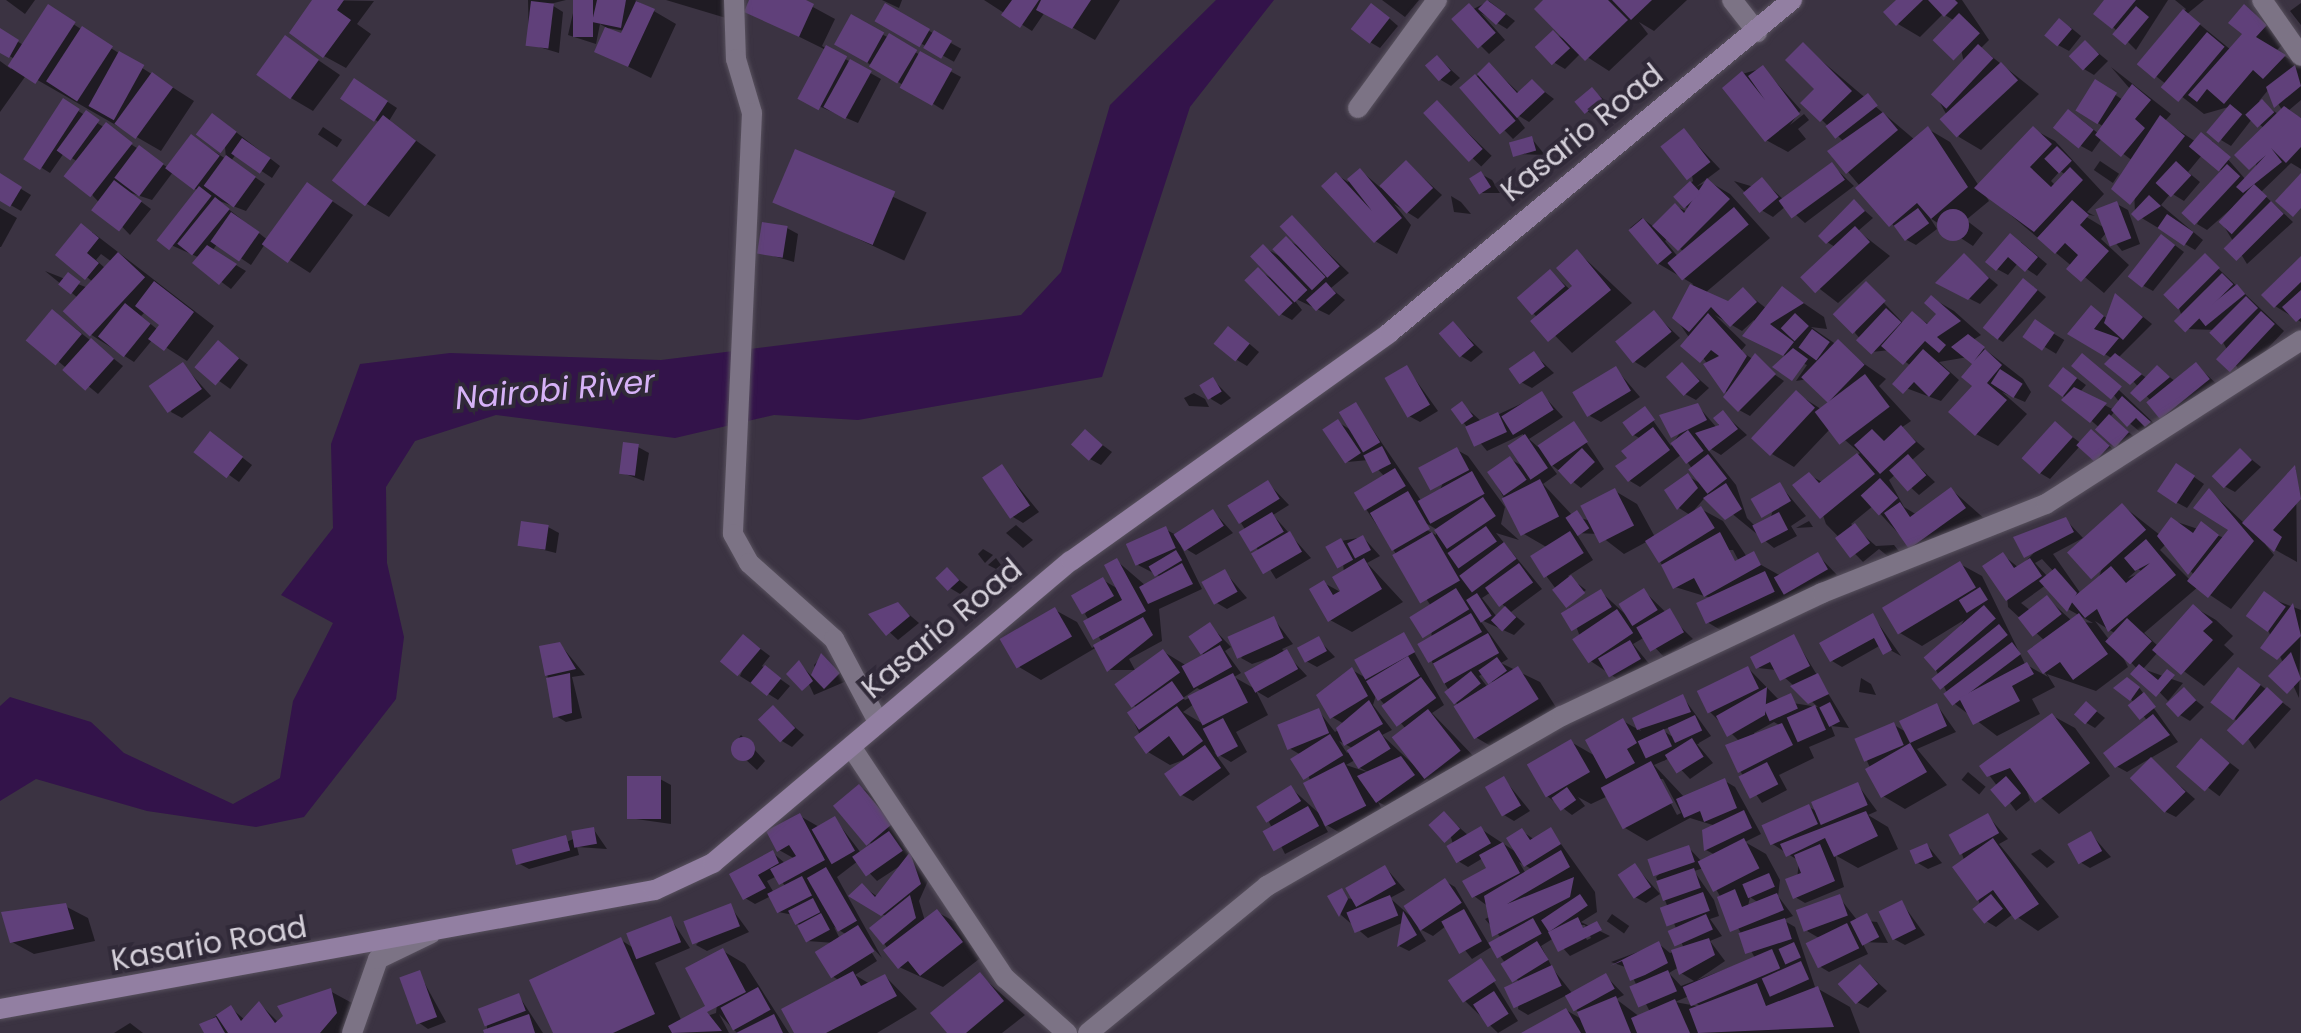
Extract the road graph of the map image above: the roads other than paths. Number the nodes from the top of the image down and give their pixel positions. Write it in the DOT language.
graph roads {
  1 [pos="734,0"];
  2 [pos="1437,0"];
  3 [pos="1732,0"];
  4 [pos="1792,0"];
  5 [pos="2262,0"];
  6 [pos="1757,32"];
  7 [pos="2301,56"];
  8 [pos="1358,108"];
  9 [pos="2301,340"];
  10 [pos="877,720"];
  11 [pos="854,751"];
  12 [pos="432,933"];
  13 [pos="0,1009"];
  14 [pos="352,1033"];
  15 [pos="1067,1033"];
  16 [pos="1088,1033"];
  1 -- 10 [label="street"];
  2 -- 8 [label="street"];
  3 -- 6 [label="street"];
  4 -- 6 [label="street, Kasario Road"];
  5 -- 7 [label="street"];
  6 -- 10 [label="street, Kasario Road"];
  9 -- 16 [label="street"];
  10 -- 11 [label="street, Kasario Road"];
  11 -- 12 [label="street, Kasario Road"];
  11 -- 15 [label="street"];
  12 -- 13 [label="street, Kasario Road"];
  12 -- 14 [label="street"];
}
